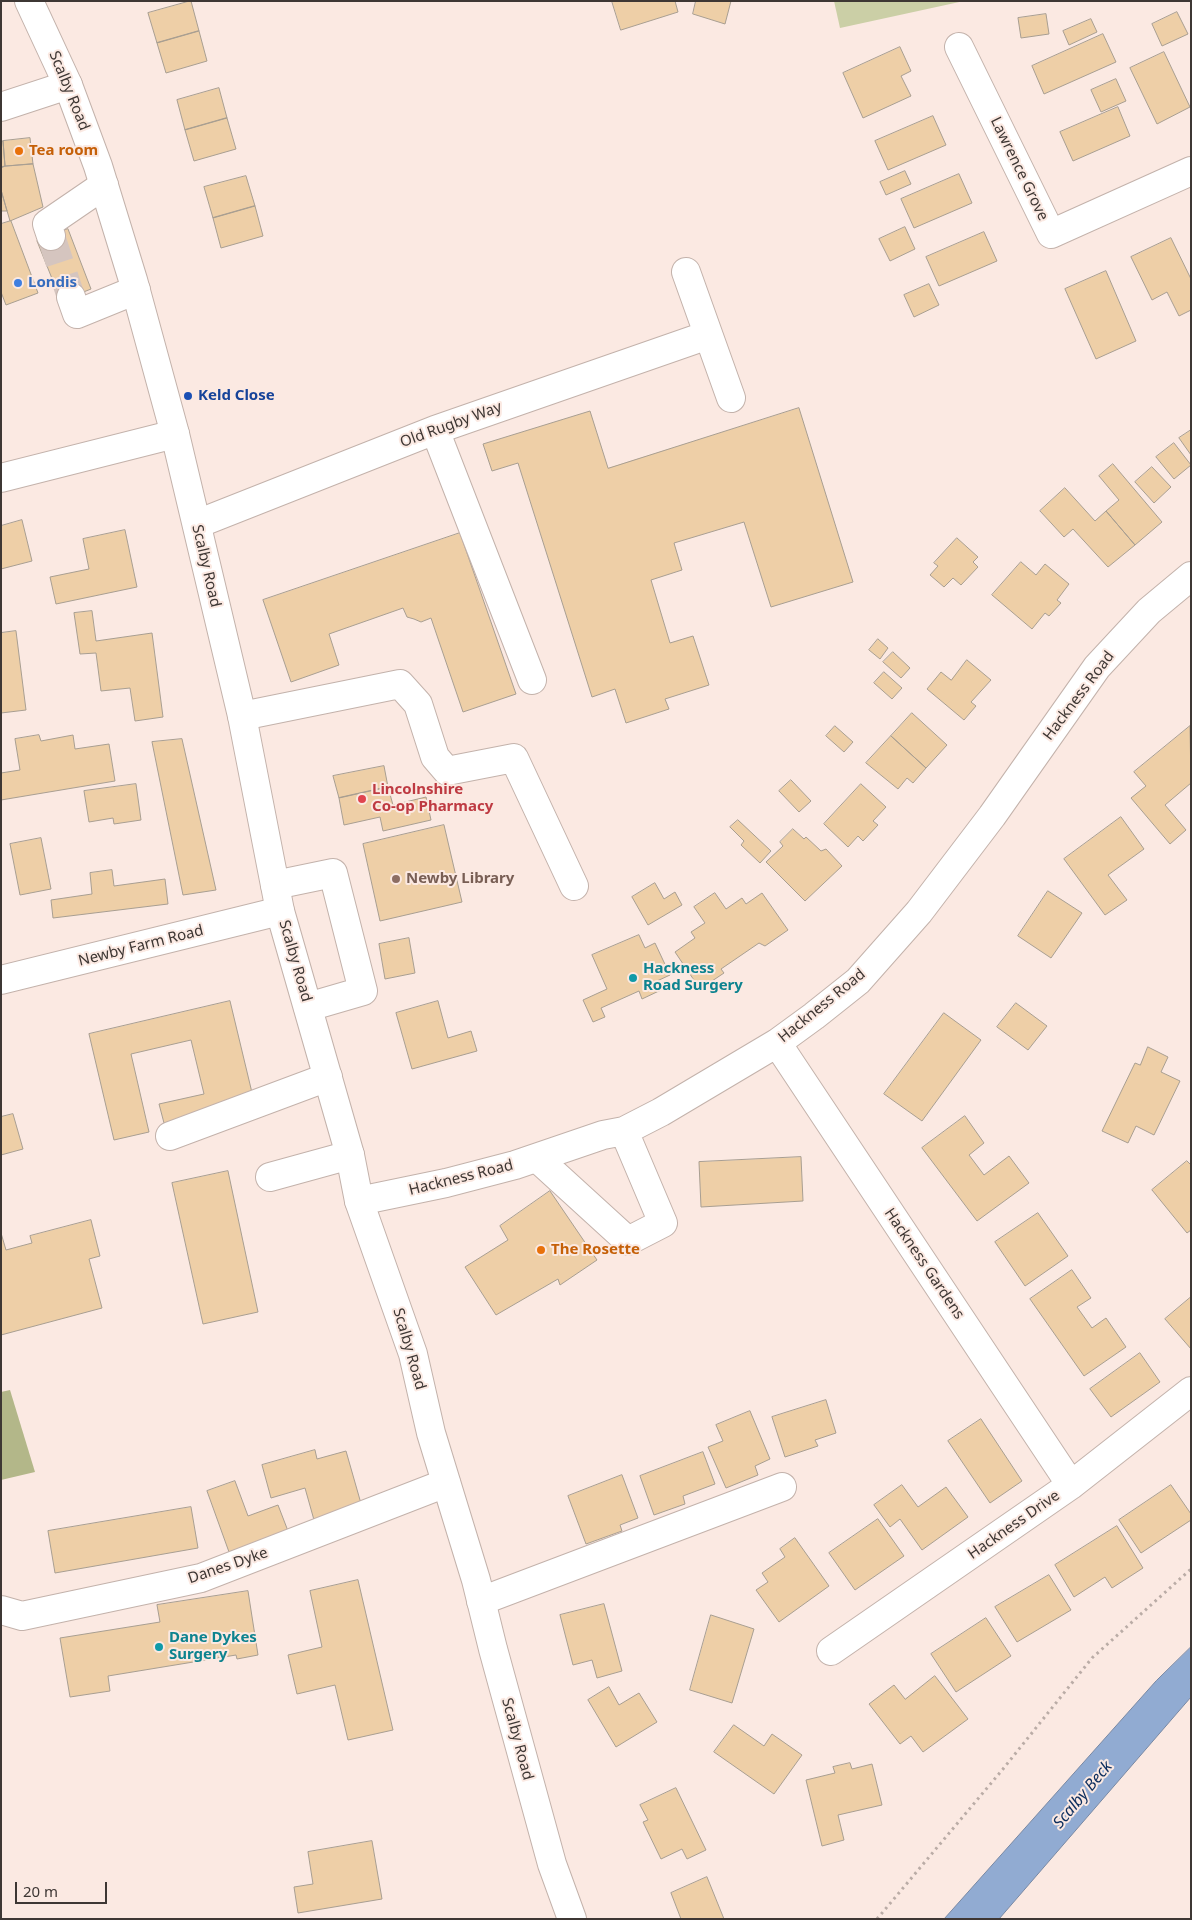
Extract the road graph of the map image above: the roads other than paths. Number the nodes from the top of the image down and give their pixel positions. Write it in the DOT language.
graph roads {
  1 [pos="29,1"];
  2 [pos="959,47"];
  3 [pos="68,85"];
  4 [pos="1,106"];
  5 [pos="1191,171"];
  6 [pos="104,184"];
  7 [pos="51,236"];
  8 [pos="686,272"];
  9 [pos="136,290"];
  10 [pos="71,297"];
  11 [pos="708,334"];
  12 [pos="731,398"];
  13 [pos="435,430"];
  14 [pos="175,434"];
  15 [pos="1,478"];
  16 [pos="196,524"];
  17 [pos="1191,576"];
  18 [pos="532,680"];
  19 [pos="242,716"];
  20 [pos="574,886"];
  21 [pos="277,898"];
  22 [pos="2,975"];
  23 [pos="308,1007"];
  24 [pos="777,1043"];
  25 [pos="328,1077"];
  26 [pos="624,1130"];
  27 [pos="170,1136"];
  28 [pos="350,1155"];
  29 [pos="537,1158"];
  30 [pos="270,1177"];
  31 [pos="359,1201"];
  32 [pos="1191,1391"];
  33 [pos="446,1483"];
  34 [pos="1071,1485"];
  35 [pos="782,1487"];
  36 [pos="481,1601"];
  37 [pos="1,1610"];
  38 [pos="831,1651"];
  39 [pos="572,1919"];
  1 -- 3 [label="main road, Scalby Road"];
  2 -- 5 [label="main road, Lawrence Grove"];
  3 -- 4 [label="main road"];
  3 -- 6 [label="main road, Scalby Road"];
  6 -- 7 [label="main road"];
  6 -- 9 [label="main road, Scalby Road"];
  8 -- 11 [label="main road"];
  9 -- 10 [label="main road"];
  9 -- 14 [label="main road, Scalby Road"];
  11 -- 12 [label="main road"];
  11 -- 13 [label="main road, Old Rugby Way"];
  13 -- 16 [label="main road, Old Rugby Way"];
  13 -- 18 [label="main road"];
  14 -- 15 [label="main road"];
  14 -- 16 [label="main road, Scalby Road"];
  16 -- 19 [label="main road, Scalby Road"];
  17 -- 24 [label="main road, Hackness Road"];
  19 -- 20 [label="main road"];
  19 -- 21 [label="main road, Scalby Road"];
  21 -- 22 [label="main road, Newby Farm Road"];
  21 -- 23 [label="main road, Scalby Road"];
  21 -- 23 [label="main road, Newby Farm Road"];
  23 -- 25 [label="main road, Scalby Road"];
  24 -- 26 [label="main road, Hackness Road"];
  24 -- 34 [label="main road, Hackness Gardens"];
  25 -- 27 [label="main road"];
  25 -- 28 [label="main road, Scalby Road"];
  26 -- 29 [label="main road, Hackness Road"];
  26 -- 29 [label="main road"];
  28 -- 30 [label="main road"];
  28 -- 31 [label="main road, Scalby Road"];
  29 -- 31 [label="main road, Hackness Road"];
  31 -- 33 [label="main road, Scalby Road"];
  32 -- 34 [label="main road, Hackness Drive"];
  33 -- 36 [label="main road, Scalby Road"];
  33 -- 37 [label="main road, Danes Dyke"];
  34 -- 38 [label="main road, Hackness Drive"];
  35 -- 36 [label="main road"];
  36 -- 39 [label="main road, Scalby Road"];
}
